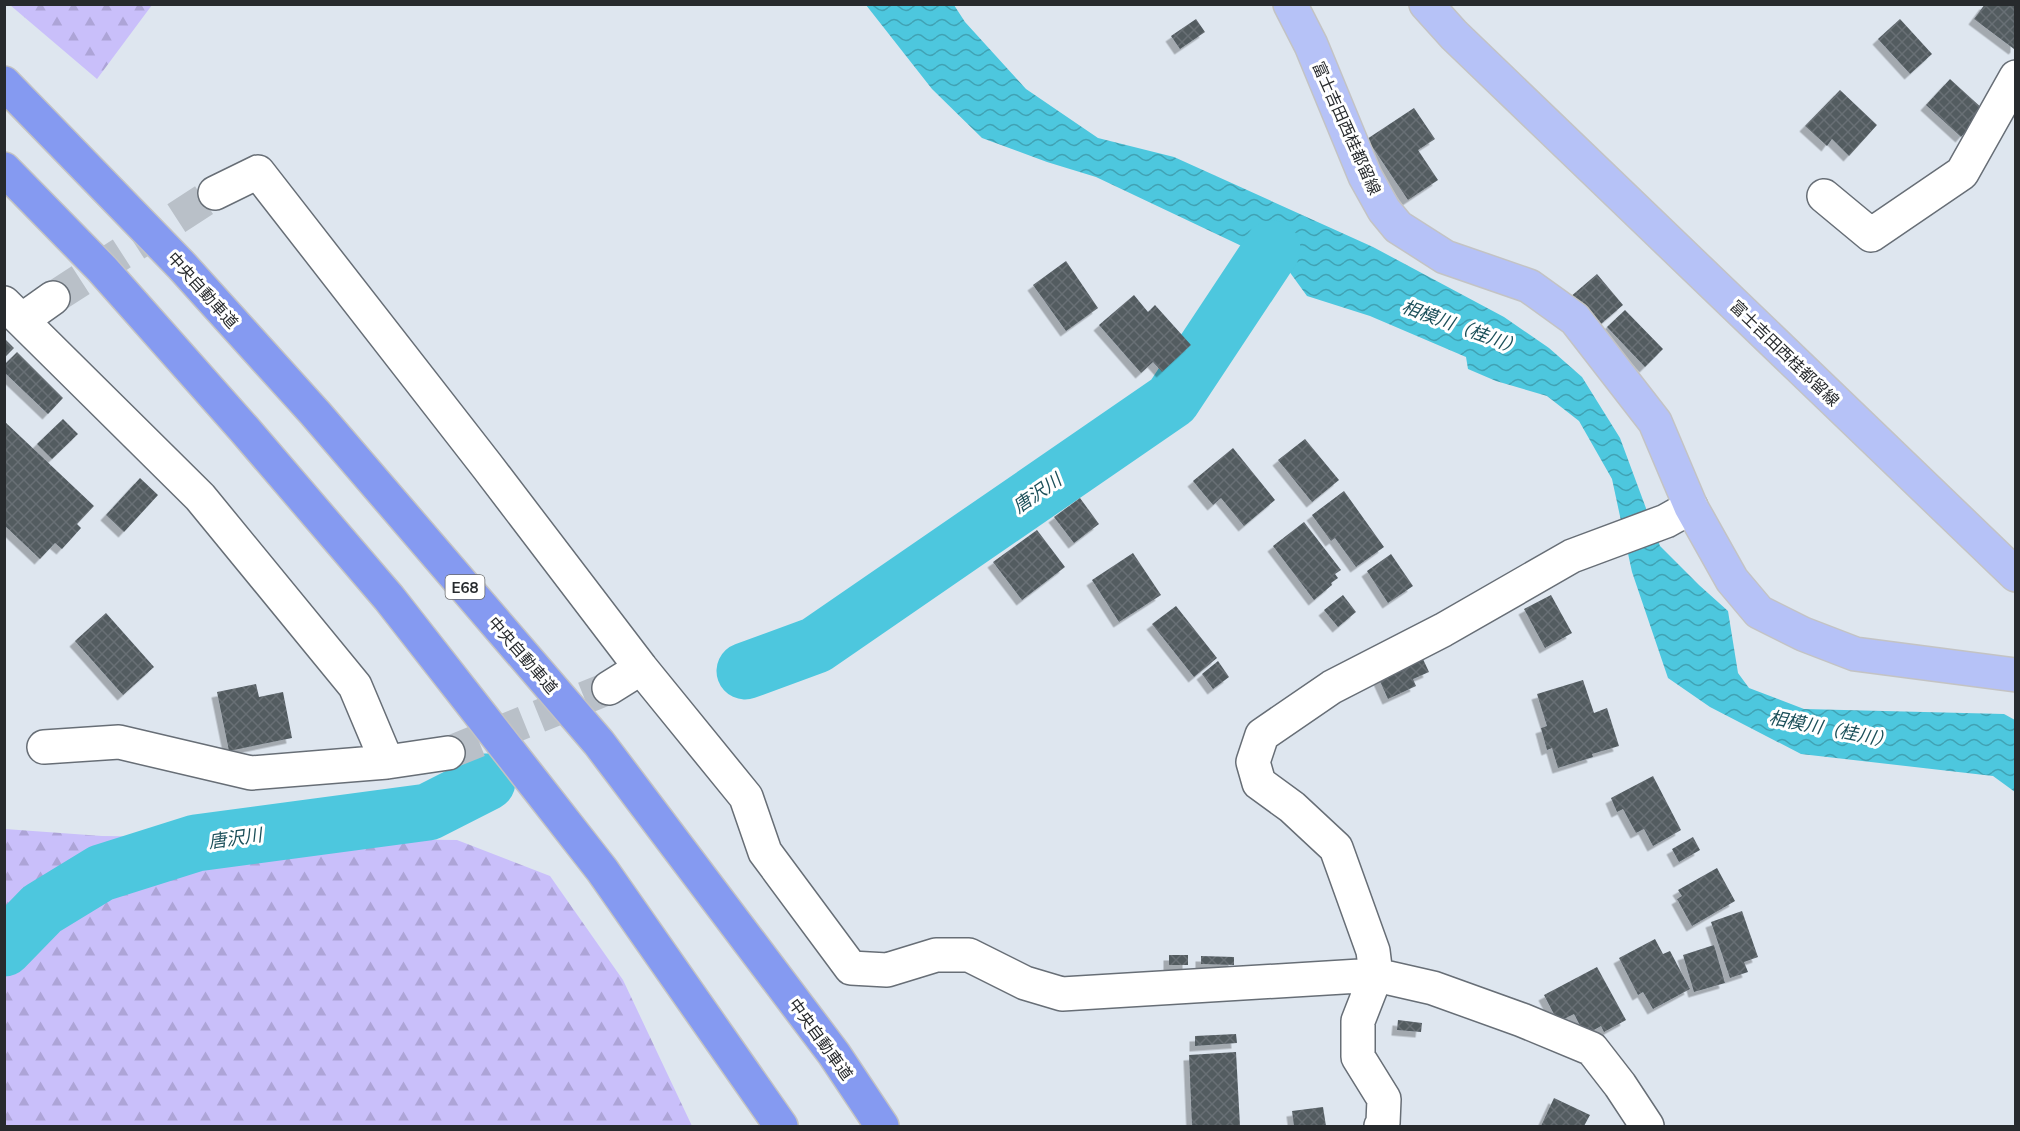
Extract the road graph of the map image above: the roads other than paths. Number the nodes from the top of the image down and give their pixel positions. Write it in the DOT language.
graph roads {
  1 [pos="1290,4"];
  2 [pos="1426,4"];
  3 [pos="2016,77"];
  4 [pos="4,82"];
  5 [pos="4,169"];
  6 [pos="215,193"];
  7 [pos="1824,196"];
  8 [pos="53,298"];
  9 [pos="13,311"];
  10 [pos="1679,514"];
  11 [pos="2016,575"];
  12 [pos="641,668"];
  13 [pos="2016,675"];
  14 [pos="609,688"];
  15 [pos="44,747"];
  16 [pos="448,753"];
  17 [pos="387,762"];
  18 [pos="1376,975"];
  19 [pos="781,1126"];
  20 [pos="882,1126"];
  21 [pos="1381,1126"];
  22 [pos="1647,1126"];
  1 -- 10 [label="main road, 富士吉田西桂都留線"];
  2 -- 11 [label="main road, 富士吉田西桂都留線"];
  3 -- 7 [label="street"];
  4 -- 20 [label="highway, 中央自動車道 / E68"];
  5 -- 19 [label="highway"];
  6 -- 12 [label="street"];
  8 -- 9 [label="street"];
  9 -- 17 [label="street"];
  10 -- 13 [label="main road, 富士吉田西桂都留線"];
  10 -- 18 [label="street"];
  12 -- 14 [label="street"];
  12 -- 18 [label="street"];
  15 -- 17 [label="street"];
  16 -- 17 [label="street"];
  18 -- 21 [label="street"];
  18 -- 22 [label="street"];
}
